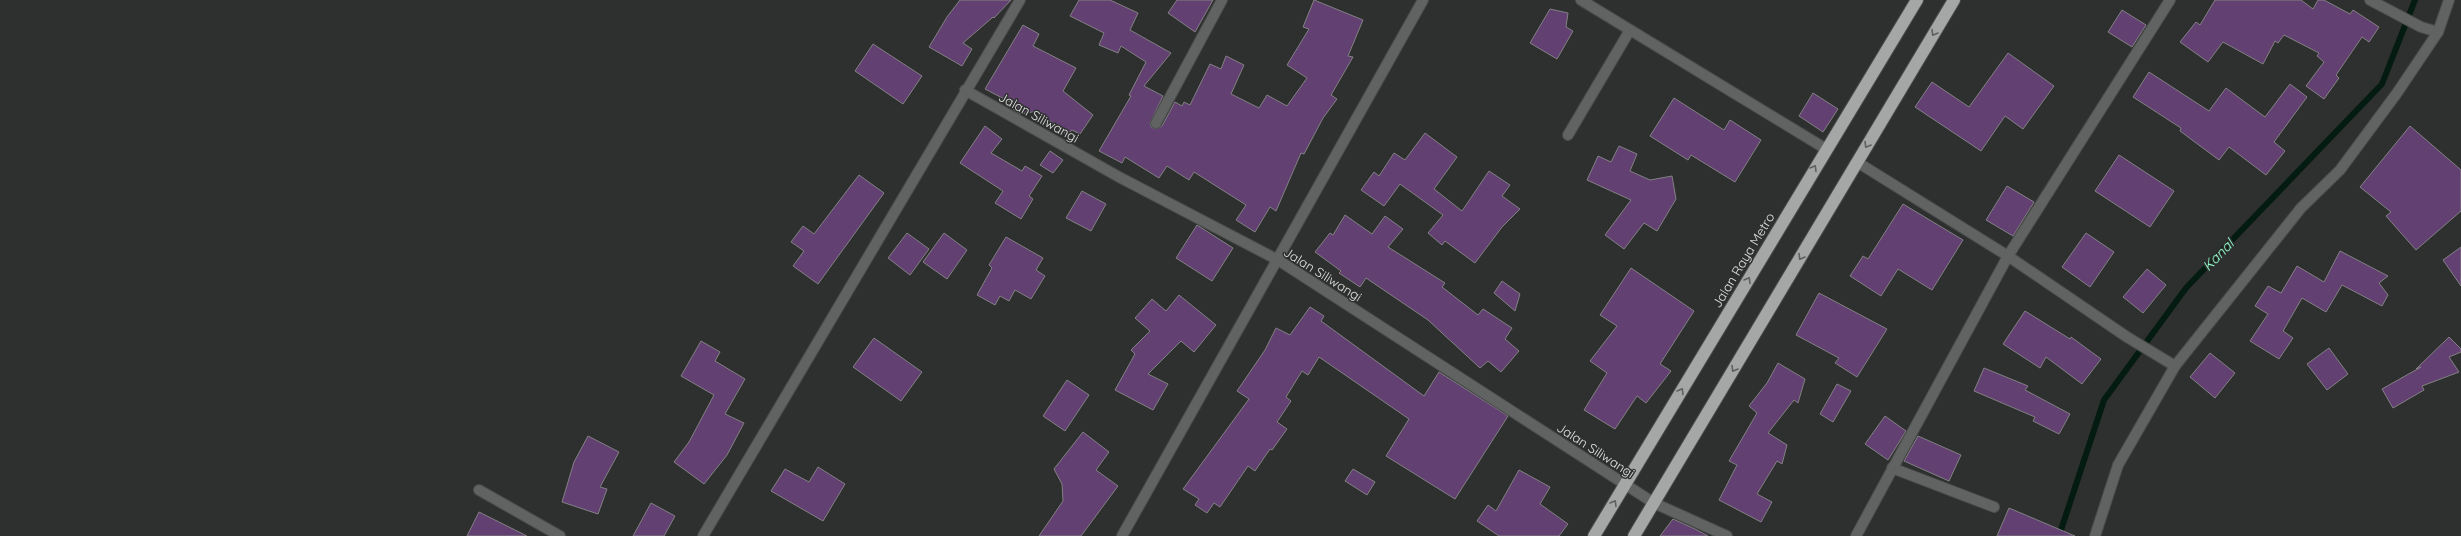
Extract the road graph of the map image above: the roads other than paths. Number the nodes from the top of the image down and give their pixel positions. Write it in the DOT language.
graph roads {
  1 [pos="1020,0"];
  2 [pos="1222,0"];
  3 [pos="1423,0"];
  4 [pos="1581,0"];
  5 [pos="1917,0"];
  6 [pos="1954,0"];
  7 [pos="2170,0"];
  8 [pos="2370,0"];
  9 [pos="2448,0"];
  10 [pos="1630,30"];
  11 [pos="2438,32"];
  12 [pos="964,90"];
  13 [pos="1156,123"];
  14 [pos="1568,135"];
  15 [pos="1826,149"];
  16 [pos="1857,162"];
  17 [pos="2008,256"];
  18 [pos="1278,260"];
  19 [pos="2175,366"];
  20 [pos="1892,468"];
  21 [pos="1625,485"];
  22 [pos="479,490"];
  23 [pos="1654,503"];
  24 [pos="1994,507"];
  25 [pos="560,536"];
  26 [pos="703,536"];
  27 [pos="1122,536"];
  28 [pos="1594,536"];
  29 [pos="1634,536"];
  30 [pos="1727,536"];
  31 [pos="1856,536"];
  32 [pos="2095,536"];
  1 -- 12 [label="street"];
  2 -- 13 [label="street"];
  3 -- 18 [label="street"];
  4 -- 10 [label="street"];
  5 -- 15 [label="highway, Jalan Raya Metro"];
  6 -- 16 [label="highway, one-way"];
  7 -- 17 [label="street"];
  8 -- 11 [label="street"];
  9 -- 11 [label="street"];
  10 -- 14 [label="street"];
  10 -- 15 [label="street"];
  11 -- 19 [label="street"];
  12 -- 18 [label="street, Jalan Siliwangi"];
  12 -- 26 [label="street"];
  21 -- 15 [label="highway, Jalan Raya Metro, one-way"];
  16 -- 17 [label="street"];
  16 -- 23 [label="highway, one-way"];
  17 -- 19 [label="street"];
  17 -- 20 [label="street"];
  18 -- 21 [label="street, Jalan Siliwangi"];
  18 -- 27 [label="street"];
  19 -- 32 [label="street"];
  20 -- 24 [label="street"];
  20 -- 31 [label="street"];
  21 -- 23 [label="street, Jalan Siliwangi"];
  28 -- 21 [label="highway, Jalan Raya Metro, one-way"];
  22 -- 25 [label="street"];
  23 -- 29 [label="highway"];
  23 -- 30 [label="street, Jalan Siliwangi"];
}
